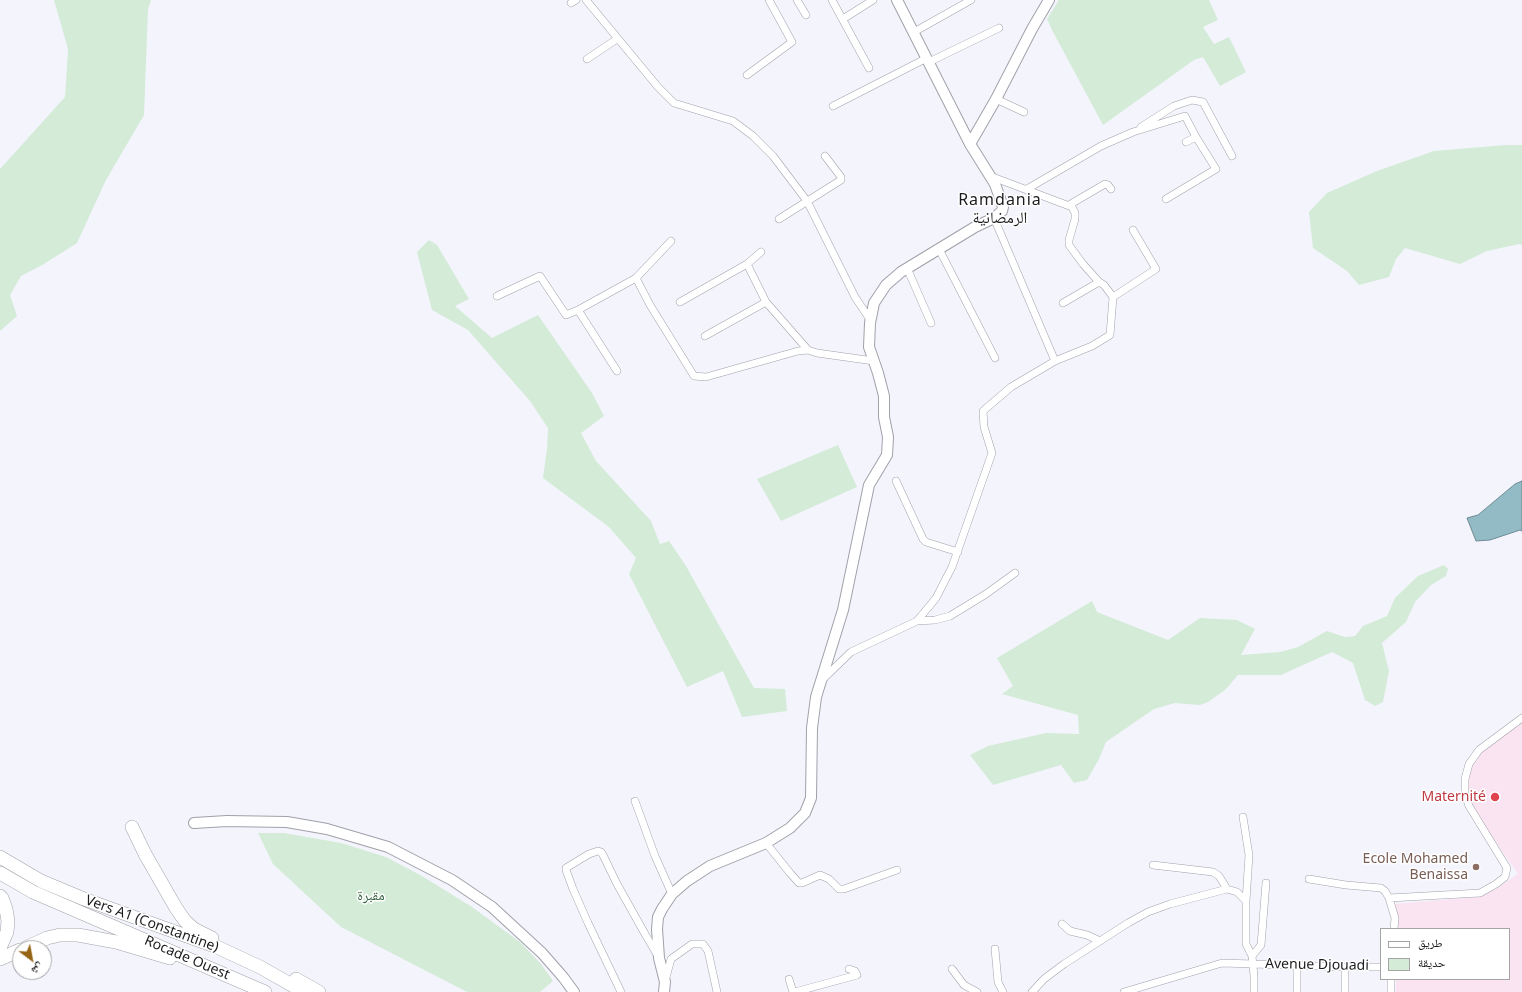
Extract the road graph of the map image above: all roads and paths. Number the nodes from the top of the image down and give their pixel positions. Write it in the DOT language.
graph roads {
  1 [pos="586,0"];
  2 [pos="769,0"];
  3 [pos="797,0"];
  4 [pos="832,0"];
  5 [pos="873,0"];
  6 [pos="897,0"];
  7 [pos="971,0"];
  8 [pos="1049,0"];
  9 [pos="806,16"];
  10 [pos="843,19"];
  11 [pos="999,28"];
  12 [pos="914,32"];
  13 [pos="617,39"];
  14 [pos="587,59"];
  15 [pos="928,60"];
  16 [pos="869,68"];
  17 [pos="747,75"];
  18 [pos="996,99"];
  19 [pos="833,106"];
  20 [pos="1024,112"];
  21 [pos="1132,132"];
  22 [pos="1196,137"];
  23 [pos="1186,142"];
  24 [pos="970,144"];
  25 [pos="825,156"];
  26 [pos="1232,156"];
  27 [pos="990,176"];
  28 [pos="1027,189"];
  29 [pos="1111,189"];
  30 [pos="1166,199"];
  31 [pos="807,201"];
  32 [pos="1070,205"];
  33 [pos="994,218"];
  34 [pos="779,219"];
  35 [pos="1133,230"];
  36 [pos="671,241"];
  37 [pos="939,249"];
  38 [pos="761,252"];
  39 [pos="747,264"];
  40 [pos="907,268"];
  41 [pos="636,278"];
  42 [pos="1099,282"];
  43 [pos="497,296"];
  44 [pos="1113,297"];
  45 [pos="680,302"];
  46 [pos="766,302"];
  47 [pos="1063,303"];
  48 [pos="578,310"];
  49 [pos="871,321"];
  50 [pos="931,323"];
  51 [pos="705,336"];
  52 [pos="808,350"];
  53 [pos="995,358"];
  54 [pos="874,361"];
  55 [pos="1055,361"];
  56 [pos="617,371"];
  57 [pos="896,481"];
  58 [pos="958,552"];
  59 [pos="1015,573"];
  60 [pos="917,621"];
  61 [pos="821,682"];
  62 [pos="1522,718"];
  63 [pos="635,801"];
  64 [pos="1243,817"];
  65 [pos="194,823"];
  66 [pos="132,827"];
  67 [pos="766,843"];
  68 [pos="0,857"];
  69 [pos="1153,866"];
  70 [pos="897,870"];
  71 [pos="0,873"];
  72 [pos="1309,879"];
  73 [pos="1266,883"];
  74 [pos="1227,889"];
  75 [pos="672,894"];
  76 [pos="0,896"];
  77 [pos="1389,898"];
  78 [pos="1246,901"];
  79 [pos="1062,924"];
  80 [pos="1394,928"];
  81 [pos="43,940"];
  82 [pos="1100,941"];
  83 [pos="0,948"];
  84 [pos="995,949"];
  85 [pos="12,954"];
  86 [pos="1252,956"];
  87 [pos="659,958"];
  88 [pos="0,959"];
  89 [pos="1253,964"];
  90 [pos="1296,966"];
  91 [pos="1380,966"];
  92 [pos="1345,967"];
  93 [pos="849,969"];
  94 [pos="952,969"];
  95 [pos="215,970"];
  96 [pos="789,979"];
  97 [pos="1391,980"];
  98 [pos="664,987"];
  99 [pos="265,992"];
  100 [pos="304,992"];
  101 [pos="319,992"];
  102 [pos="574,992"];
  103 [pos="621,992"];
  104 [pos="718,992"];
  105 [pos="794,992"];
  106 [pos="977,992"];
  107 [pos="1003,992"];
  108 [pos="1032,992"];
  109 [pos="1124,992"];
  110 [pos="1254,992"];
  111 [pos="1297,992"];
  112 [pos="1345,992"];
  113 [pos="1391,992"];
  1 -- 13 [label="street"];
  2 -- 17 [label="street"];
  3 -- 9 [label="street"];
  4 -- 10 [label="street"];
  5 -- 10 [label="street"];
  6 -- 12 [label="street"];
  7 -- 12 [label="street"];
  8 -- 18 [label="street"];
  10 -- 16 [label="street"];
  11 -- 15 [label="street"];
  12 -- 15 [label="street"];
  13 -- 14 [label="street"];
  13 -- 31 [label="street"];
  15 -- 19 [label="street"];
  15 -- 24 [label="street"];
  18 -- 20 [label="street"];
  18 -- 24 [label="street"];
  21 -- 22 [label="street"];
  21 -- 26 [label="street"];
  21 -- 28 [label="street"];
  22 -- 23 [label="street"];
  22 -- 30 [label="street"];
  24 -- 27 [label="street"];
  25 -- 31 [label="street"];
  27 -- 28 [label="street"];
  27 -- 33 [label="street"];
  28 -- 32 [label="street"];
  29 -- 32 [label="street"];
  31 -- 34 [label="street"];
  31 -- 49 [label="street"];
  32 -- 42 [label="street"];
  33 -- 37 [label="street"];
  33 -- 55 [label="street"];
  35 -- 44 [label="street"];
  36 -- 41 [label="street"];
  37 -- 40 [label="street"];
  37 -- 53 [label="street"];
  38 -- 39 [label="street"];
  39 -- 45 [label="street"];
  39 -- 46 [label="street"];
  40 -- 49 [label="street"];
  40 -- 50 [label="street"];
  41 -- 48 [label="street"];
  41 -- 52 [label="street"];
  42 -- 44 [label="street"];
  42 -- 47 [label="street"];
  43 -- 48 [label="street"];
  44 -- 55 [label="street"];
  46 -- 51 [label="street"];
  46 -- 52 [label="street"];
  48 -- 56 [label="street"];
  49 -- 54 [label="street"];
  52 -- 54 [label="street"];
  54 -- 61 [label="street"];
  55 -- 58 [label="street"];
  57 -- 58 [label="street"];
  58 -- 60 [label="street"];
  59 -- 60 [label="street"];
  60 -- 61 [label="street"];
  61 -- 67 [label="street"];
  62 -- 77 [label="street"];
  63 -- 75 [label="street"];
  64 -- 78 [label="street"];
  65 -- 102 [label="street"];
  66 -- 101 [label="highway"];
  67 -- 70 [label="street"];
  67 -- 75 [label="street"];
  68 -- 100 [label="highway, Vers A1 (Constantine)"];
  69 -- 74 [label="street"];
  71 -- 95 [label="highway, Rocade Ouest"];
  72 -- 77 [label="street"];
  73 -- 86 [label="street"];
  74 -- 78 [label="street"];
  74 -- 82 [label="street"];
  75 -- 87 [label="street"];
  76 -- 83 [label="highway"];
  77 -- 80 [label="street"];
  78 -- 86 [label="street"];
  79 -- 82 [label="street"];
  81 -- 95 [label="highway"];
  82 -- 108 [label="street"];
  84 -- 107 [label="street"];
  85 -- 88 [label="highway"];
  86 -- 89 [label="street"];
  87 -- 98 [label="street"];
  87 -- 103 [label="street"];
  89 -- 90 [label="street, Avenue Djouadi"];
  89 -- 109 [label="street, Avenue Djouadi"];
  89 -- 110 [label="street"];
  90 -- 92 [label="street, Avenue Djouadi"];
  90 -- 111 [label="street"];
  91 -- 92 [label="street, Avenue Djouadi"];
  92 -- 112 [label="street"];
  93 -- 105 [label="street"];
  94 -- 106 [label="street"];
  95 -- 99 [label="highway, Rocade Ouest"];
  96 -- 105 [label="street"];
  97 -- 113 [label="street"];
  98 -- 104 [label="street"];
}
